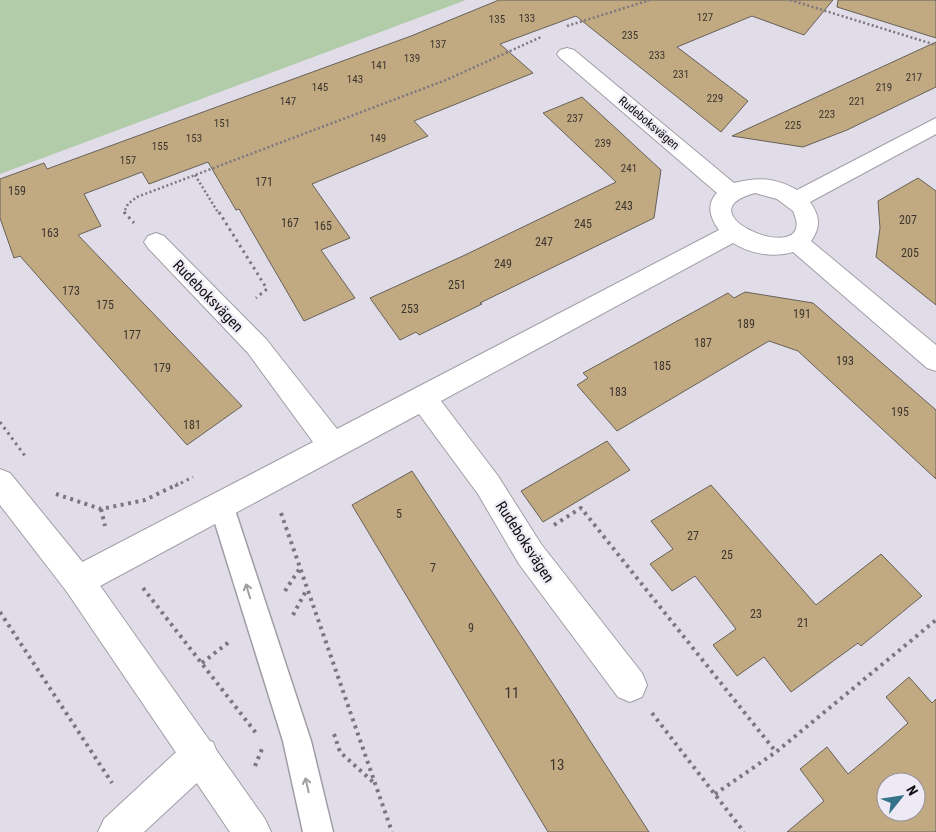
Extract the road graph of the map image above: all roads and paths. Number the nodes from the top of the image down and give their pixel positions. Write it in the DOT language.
graph roads {
  1 [pos="650,0"];
  2 [pos="790,0"];
  3 [pos="562,28"];
  4 [pos="546,35"];
  5 [pos="936,45"];
  6 [pos="567,54"];
  7 [pos="936,126"];
  8 [pos="196,175"];
  9 [pos="731,192"];
  10 [pos="796,200"];
  11 [pos="734,233"];
  12 [pos="156,242"];
  13 [pos="796,242"];
  14 [pos="232,320"];
  15 [pos="936,360"];
  16 [pos="422,397"];
  17 [pos="0,422"];
  18 [pos="332,445"];
  19 [pos="31,464"];
  20 [pos="195,476"];
  21 [pos="268,479"];
  22 [pos="0,482"];
  23 [pos="55,493"];
  24 [pos="221,504"];
  25 [pos="101,509"];
  26 [pos="524,544"];
  27 [pos="121,559"];
  28 [pos="78,581"];
  29 [pos="307,589"];
  30 [pos="0,612"];
  31 [pos="936,620"];
  32 [pos="296,624"];
  33 [pos="630,685"];
  34 [pos="331,724"];
  35 [pos="258,736"];
  36 [pos="264,743"];
  37 [pos="776,752"];
  38 [pos="200,755"];
  39 [pos="375,783"];
  40 [pos="715,794"];
  41 [pos="245,822"];
  42 [pos="126,824"];
  43 [pos="318,832"];
  44 [pos="392,832"];
  45 [pos="744,832"];
  1 -- 3 [label="path"];
  2 -- 5 [label="path"];
  4 -- 8 [label="path"];
  6 -- 9 [label="street, Rudeboksvägen"];
  7 -- 10 [label="street"];
  8 -- 12 [label="path"];
  8 -- 14 [label="path"];
  9 -- 10 [label="street"];
  9 -- 11 [label="street"];
  10 -- 13 [label="street"];
  11 -- 13 [label="street"];
  11 -- 16 [label="street"];
  12 -- 14 [label="street, Rudeboksvägen"];
  13 -- 15 [label="street"];
  14 -- 18 [label="street, Rudeboksvägen"];
  16 -- 18 [label="street"];
  16 -- 26 [label="street, Rudeboksvägen"];
  17 -- 19 [label="path"];
  18 -- 21 [label="street"];
  20 -- 25 [label="path"];
  21 -- 24 [label="street"];
  21 -- 29 [label="path"];
  22 -- 28 [label="street"];
  23 -- 25 [label="path"];
  24 -- 27 [label="street"];
  43 -- 24 [label="lane, one-way"];
  25 -- 27 [label="path"];
  26 -- 33 [label="street, Rudeboksvägen"];
  26 -- 37 [label="path"];
  27 -- 28 [label="street"];
  27 -- 35 [label="path"];
  28 -- 38 [label="street"];
  29 -- 32 [label="path"];
  29 -- 39 [label="path"];
  30 -- 42 [label="path"];
  31 -- 37 [label="path"];
  33 -- 40 [label="path"];
  34 -- 39 [label="path"];
  36 -- 41 [label="path"];
  37 -- 40 [label="path"];
  38 -- 41 [label="street"];
  38 -- 42 [label="street"];
  39 -- 44 [label="path"];
  40 -- 45 [label="path"];
}
